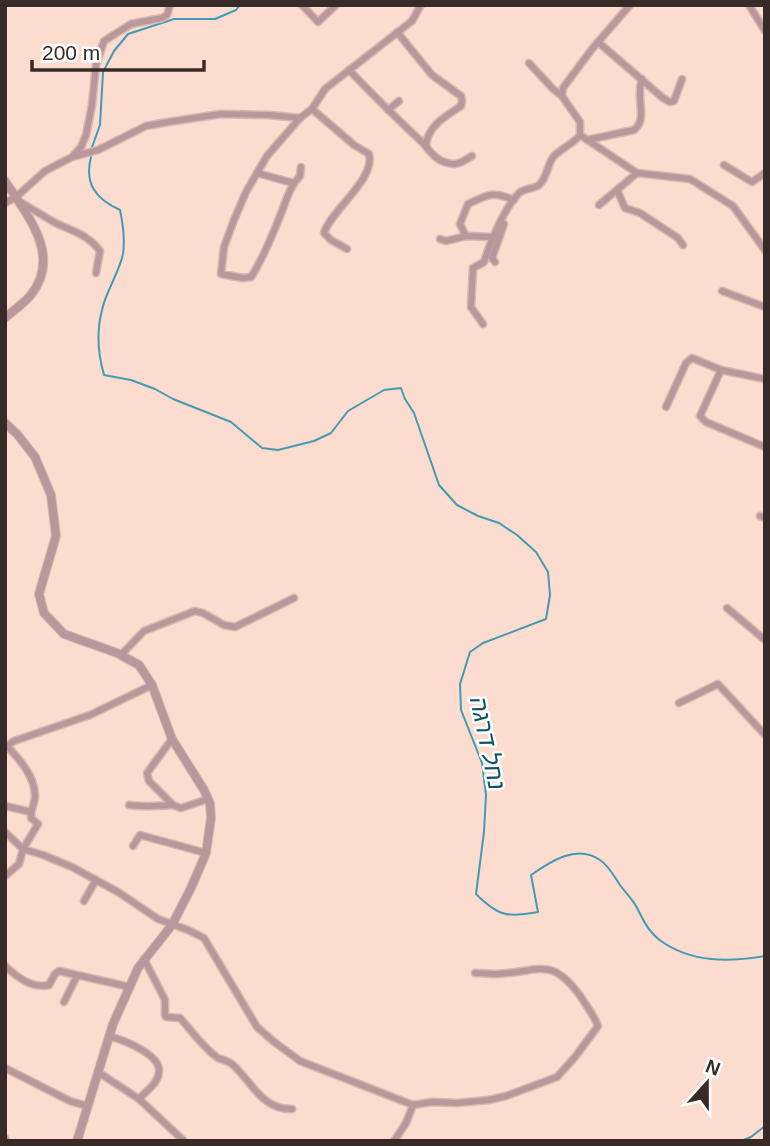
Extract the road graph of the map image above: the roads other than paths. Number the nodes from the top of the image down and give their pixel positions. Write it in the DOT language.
graph roads {
  1 [pos="170,5"];
  2 [pos="302,5"];
  3 [pos="336,5"];
  4 [pos="421,5"];
  5 [pos="630,5"];
  6 [pos="749,5"];
  7 [pos="765,31"];
  8 [pos="397,32"];
  9 [pos="598,42"];
  10 [pos="528,63"];
  11 [pos="349,70"];
  12 [pos="642,79"];
  13 [pos="682,79"];
  14 [pos="562,96"];
  15 [pos="399,101"];
  16 [pos="312,109"];
  17 [pos="388,110"];
  18 [pos="300,118"];
  19 [pos="584,138"];
  20 [pos="426,146"];
  21 [pos="472,156"];
  22 [pos="72,157"];
  23 [pos="724,165"];
  24 [pos="301,166"];
  25 [pos="257,173"];
  26 [pos="637,173"];
  27 [pos="765,173"];
  28 [pos="5,181"];
  29 [pos="293,183"];
  30 [pos="617,190"];
  31 [pos="19,200"];
  32 [pos="5,203"];
  33 [pos="512,203"];
  34 [pos="599,205"];
  35 [pos="466,236"];
  36 [pos="493,237"];
  37 [pos="440,239"];
  38 [pos="683,245"];
  39 [pos="347,250"];
  40 [pos="765,250"];
  41 [pos="495,262"];
  42 [pos="96,273"];
  43 [pos="722,290"];
  44 [pos="765,307"];
  45 [pos="5,318"];
  46 [pos="483,324"];
  47 [pos="721,370"];
  48 [pos="765,379"];
  49 [pos="666,407"];
  50 [pos="5,423"];
  51 [pos="765,447"];
  52 [pos="294,598"];
  53 [pos="727,608"];
  54 [pos="765,640"];
  55 [pos="121,655"];
  56 [pos="152,685"];
  57 [pos="679,703"];
  58 [pos="765,735"];
  59 [pos="172,739"];
  60 [pos="208,799"];
  61 [pos="129,805"];
  62 [pos="173,805"];
  63 [pos="5,806"];
  64 [pos="31,812"];
  65 [pos="5,832"];
  66 [pos="132,846"];
  67 [pos="23,849"];
  68 [pos="206,853"];
  69 [pos="5,876"];
  70 [pos="96,880"];
  71 [pos="84,901"];
  72 [pos="172,925"];
  73 [pos="144,959"];
  74 [pos="5,966"];
  75 [pos="475,973"];
  76 [pos="5,975"];
  77 [pos="15,975"];
  78 [pos="77,976"];
  79 [pos="130,987"];
  80 [pos="64,1002"];
  81 [pos="109,1036"];
  82 [pos="6,1071"];
  83 [pos="98,1072"];
  84 [pos="139,1099"];
  85 [pos="413,1105"];
  86 [pos="87,1106"];
  87 [pos="292,1110"];
  88 [pos="77,1141"];
  89 [pos="184,1141"];
  90 [pos="394,1141"];
  1 -- 22 [label="street"];
  2 -- 3 [label="street"];
  4 -- 8 [label="street"];
  5 -- 9 [label="street"];
  6 -- 7 [label="street"];
  8 -- 11 [label="street"];
  8 -- 20 [label="street"];
  9 -- 12 [label="street"];
  9 -- 14 [label="street"];
  10 -- 14 [label="street"];
  11 -- 16 [label="street"];
  11 -- 17 [label="street"];
  12 -- 13 [label="street"];
  12 -- 19 [label="street"];
  14 -- 19 [label="street"];
  15 -- 17 [label="street"];
  16 -- 18 [label="street"];
  16 -- 39 [label="street"];
  17 -- 20 [label="street"];
  18 -- 22 [label="street"];
  18 -- 25 [label="street"];
  19 -- 26 [label="street"];
  19 -- 33 [label="street"];
  20 -- 21 [label="street"];
  22 -- 31 [label="street"];
  23 -- 27 [label="street"];
  24 -- 29 [label="street"];
  25 -- 29 [label="street"];
  25 -- 29 [label="street"];
  26 -- 30 [label="street"];
  26 -- 40 [label="street"];
  28 -- 31 [label="street"];
  30 -- 34 [label="street"];
  30 -- 38 [label="street"];
  31 -- 32 [label="street"];
  31 -- 42 [label="street"];
  31 -- 45 [label="street"];
  33 -- 35 [label="street"];
  33 -- 36 [label="street"];
  33 -- 41 [label="street"];
  35 -- 36 [label="street"];
  35 -- 37 [label="street"];
  36 -- 46 [label="street"];
  43 -- 44 [label="street"];
  47 -- 48 [label="street"];
  47 -- 49 [label="street"];
  47 -- 51 [label="street"];
  50 -- 55 [label="street"];
  52 -- 55 [label="street"];
  53 -- 54 [label="street"];
  55 -- 56 [label="street"];
  56 -- 59 [label="street"];
  56 -- 64 [label="street"];
  57 -- 58 [label="street"];
  59 -- 60 [label="street"];
  59 -- 62 [label="street"];
  60 -- 62 [label="street"];
  60 -- 68 [label="street"];
  61 -- 62 [label="street"];
  63 -- 64 [label="street"];
  64 -- 67 [label="street"];
  65 -- 67 [label="street"];
  66 -- 68 [label="street"];
  67 -- 69 [label="street"];
  67 -- 70 [label="street"];
  68 -- 72 [label="street"];
  70 -- 71 [label="street"];
  70 -- 72 [label="street"];
  72 -- 73 [label="street"];
  72 -- 85 [label="street"];
  73 -- 79 [label="street"];
  73 -- 87 [label="street"];
  74 -- 77 [label="street"];
  75 -- 85 [label="street"];
  76 -- 77 [label="street"];
  77 -- 78 [label="street"];
  78 -- 79 [label="street"];
  78 -- 80 [label="street"];
  79 -- 81 [label="street"];
  81 -- 83 [label="street"];
  81 -- 84 [label="street"];
  82 -- 86 [label="street"];
  83 -- 84 [label="street"];
  83 -- 86 [label="street"];
  84 -- 89 [label="street"];
  85 -- 90 [label="street"];
  86 -- 88 [label="street"];
}
